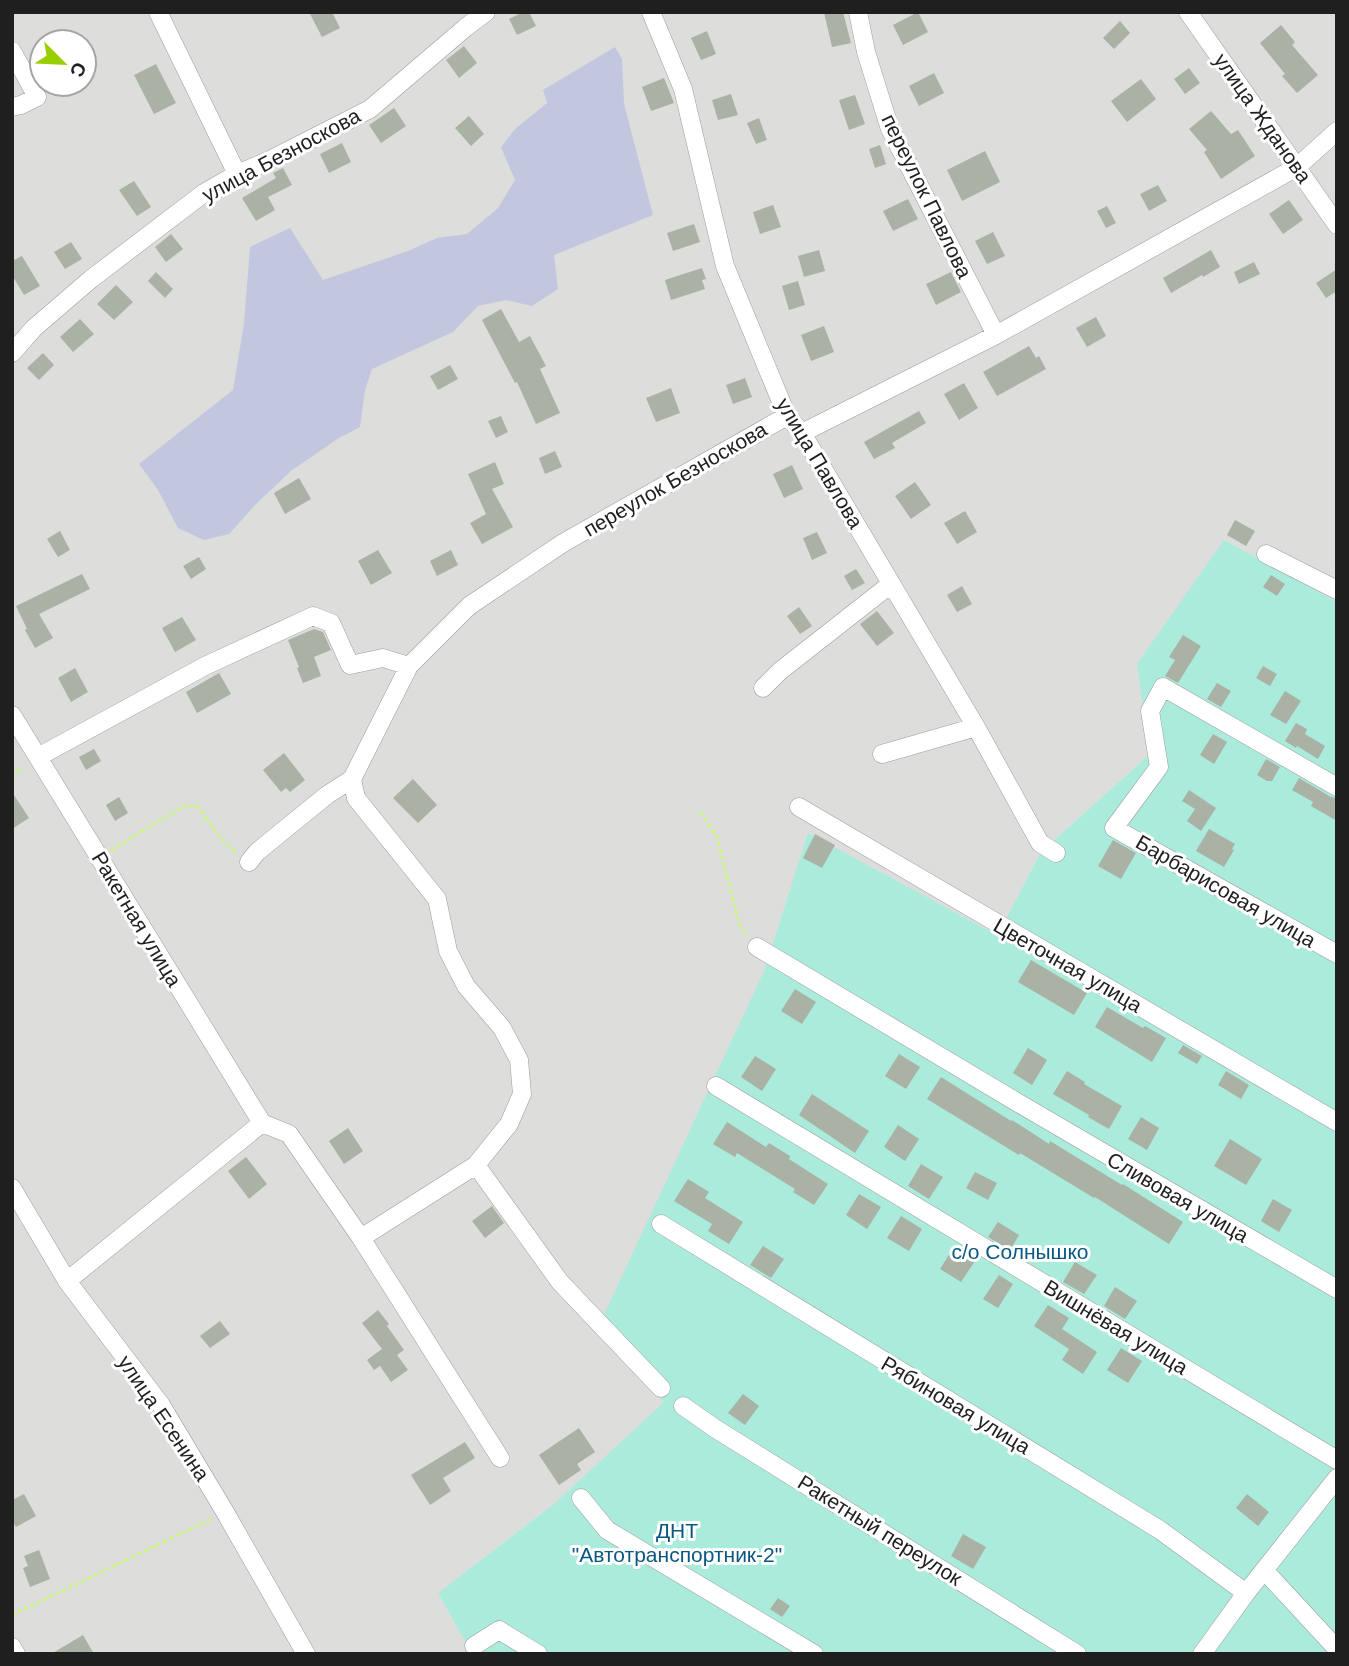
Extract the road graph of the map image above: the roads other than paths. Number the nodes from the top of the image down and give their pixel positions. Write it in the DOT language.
graph roads {
  1 [pos="158,12"];
  2 [pos="486,12"];
  3 [pos="651,12"];
  4 [pos="858,12"];
  5 [pos="1188,12"];
  6 [pos="12,51"];
  7 [pos="12,107"];
  8 [pos="1337,131"];
  9 [pos="1297,167"];
  10 [pos="237,174"];
  11 [pos="1337,225"];
  12 [pos="996,335"];
  13 [pos="12,353"];
  14 [pos="787,416"];
  15 [pos="802,433"];
  16 [pos="1266,554"];
  17 [pos="891,584"];
  18 [pos="1337,590"];
  19 [pos="409,666"];
  20 [pos="763,688"];
  21 [pos="12,715"];
  22 [pos="976,727"];
  23 [pos="882,754"];
  24 [pos="38,757"];
  25 [pos="352,779"];
  26 [pos="1337,787"];
  27 [pos="799,807"];
  28 [pos="1056,853"];
  29 [pos="249,862"];
  30 [pos="757,947"];
  31 [pos="1337,954"];
  32 [pos="716,1086"];
  33 [pos="1337,1122"];
  34 [pos="262,1123"];
  35 [pos="476,1165"];
  36 [pos="12,1188"];
  37 [pos="661,1224"];
  38 [pos="361,1238"];
  39 [pos="67,1281"];
  40 [pos="1337,1289"];
  41 [pos="661,1388"];
  42 [pos="683,1406"];
  43 [pos="500,1458"];
  44 [pos="1337,1460"];
  45 [pos="1337,1478"];
  46 [pos="581,1498"];
  47 [pos="1264,1570"];
  48 [pos="1246,1593"];
  49 [pos="474,1646"];
  50 [pos="12,1647"];
  51 [pos="1337,1649"];
  52 [pos="16,1654"];
  53 [pos="306,1654"];
  54 [pos="538,1654"];
  55 [pos="814,1654"];
  56 [pos="1077,1654"];
  57 [pos="1202,1654"];
  1 -- 10 [label="street"];
  2 -- 10 [label="street, улица Безноскова"];
  3 -- 14 [label="street, улица Павлова"];
  4 -- 12 [label="street, переулок Павлова"];
  5 -- 9 [label="street, улица Жданова"];
  6 -- 7 [label="street"];
  8 -- 9 [label="street"];
  9 -- 11 [label="street, улица Жданова"];
  9 -- 12 [label="street"];
  10 -- 13 [label="street, улица Безноскова"];
  12 -- 15 [label="street"];
  14 -- 15 [label="street, улица Павлова"];
  14 -- 19 [label="street, переулок Безноскова"];
  15 -- 17 [label="street, улица Павлова"];
  16 -- 18 [label="street"];
  17 -- 20 [label="street"];
  17 -- 22 [label="street, улица Павлова"];
  19 -- 24 [label="street"];
  19 -- 25 [label="street"];
  21 -- 24 [label="street, Ракетная улица"];
  22 -- 23 [label="street"];
  22 -- 28 [label="street, улица Павлова"];
  24 -- 34 [label="street, Ракетная улица"];
  25 -- 29 [label="street"];
  25 -- 35 [label="street"];
  26 -- 31 [label="street, Барбарисовая улица"];
  27 -- 33 [label="street, Цветочная улица"];
  30 -- 40 [label="street, Сливовая улица"];
  32 -- 44 [label="street, Вишнёвая улица"];
  34 -- 38 [label="street"];
  34 -- 39 [label="street"];
  35 -- 38 [label="street"];
  35 -- 41 [label="street"];
  36 -- 39 [label="street, улица Есенина"];
  37 -- 48 [label="street, Рябиновая улица"];
  38 -- 43 [label="street"];
  39 -- 53 [label="street, улица Есенина"];
  42 -- 56 [label="street, Ракетный переулок"];
  45 -- 47 [label="street"];
  46 -- 55 [label="street"];
  47 -- 48 [label="street"];
  47 -- 51 [label="street"];
  48 -- 57 [label="street"];
  49 -- 54 [label="street"];
  50 -- 52 [label="street"];
}
